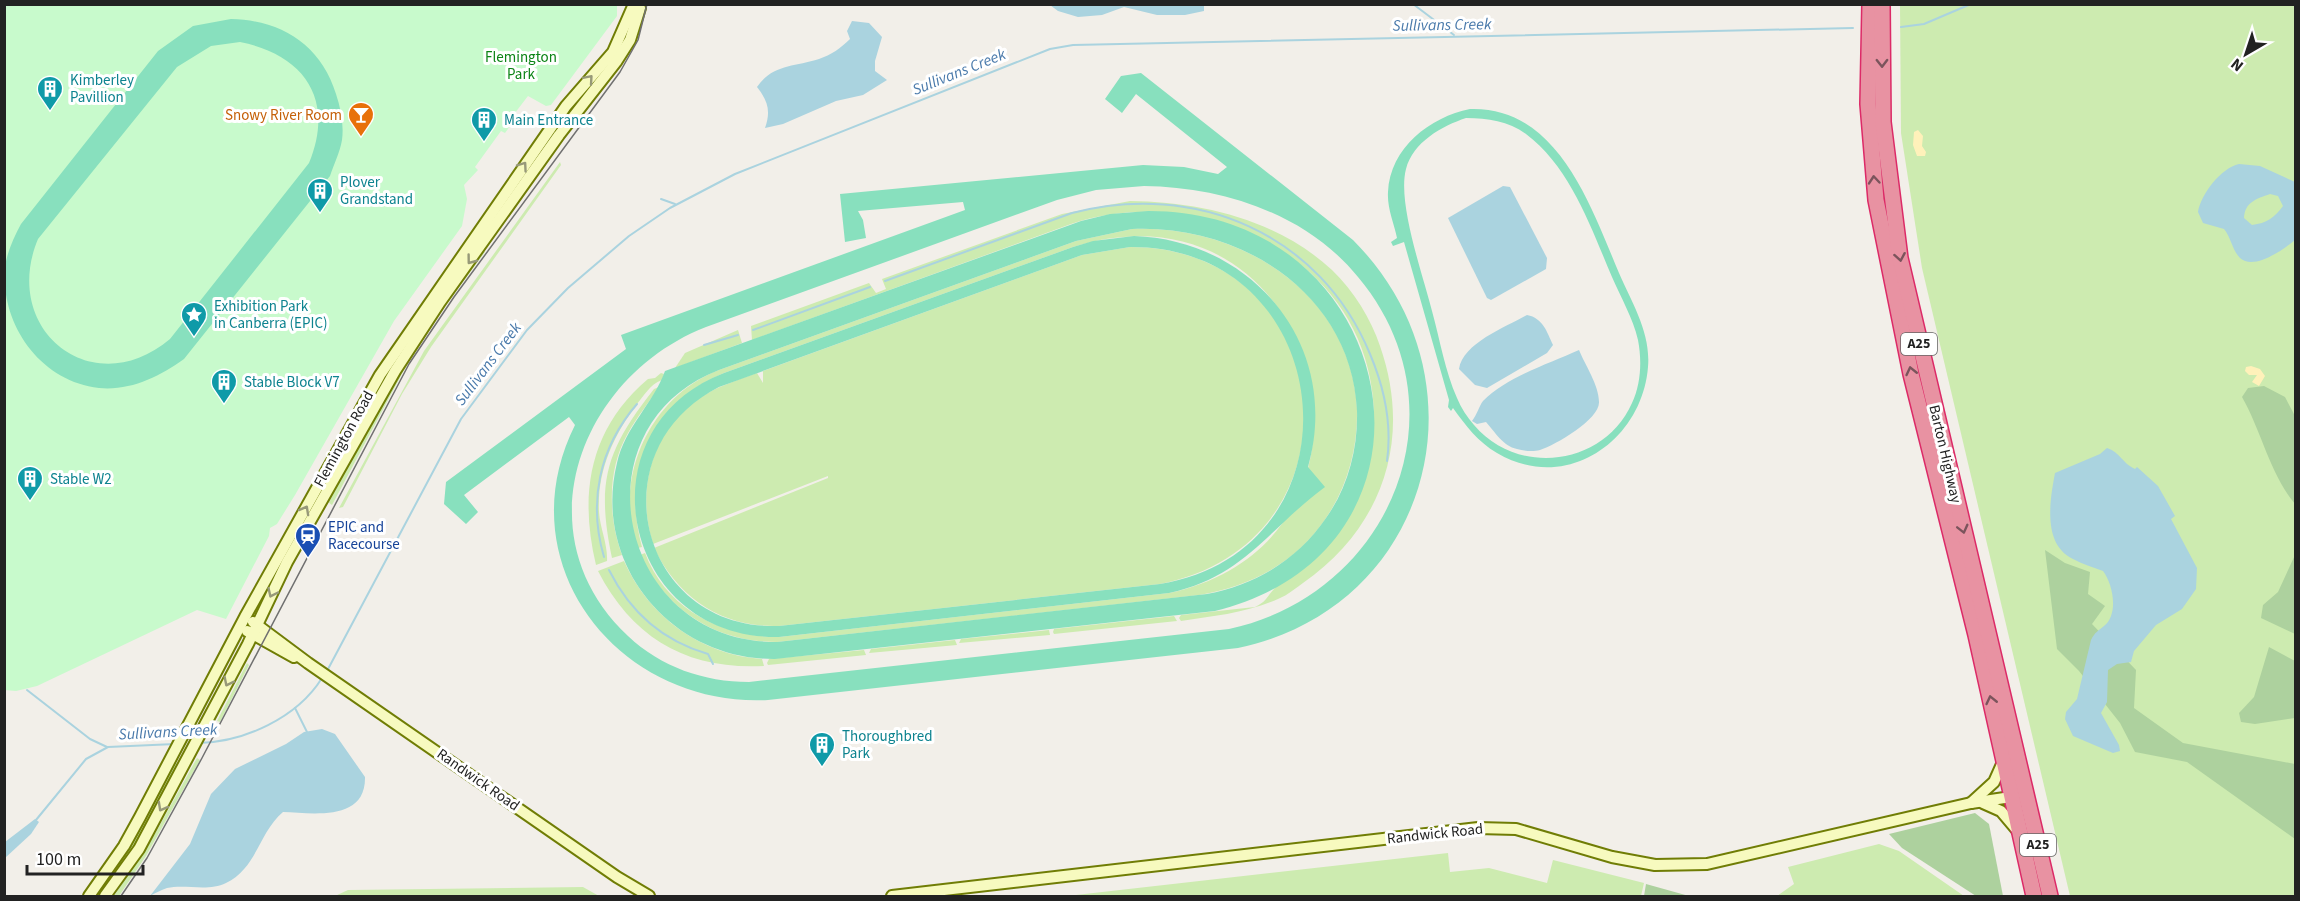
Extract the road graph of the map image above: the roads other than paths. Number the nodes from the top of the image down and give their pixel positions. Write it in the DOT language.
graph roads {
  1 [pos="634,4"];
  2 [pos="641,4"];
  3 [pos="1870,4"];
  4 [pos="1882,4"];
  5 [pos="347,446"];
  6 [pos="242,622"];
  7 [pos="255,629"];
  8 [pos="2003,758"];
  9 [pos="2017,791"];
  10 [pos="1971,803"];
  11 [pos="2020,838"];
  12 [pos="88,897"];
  13 [pos="105,897"];
  14 [pos="649,897"];
  15 [pos="892,897"];
  16 [pos="2034,897"];
  17 [pos="2050,897"];
  5 -- 1 [label="main road, Flemington Road, one-way"];
  2 -- 5 [label="main road, Flemington Road, one-way"];
  8 -- 3 [label="highway, Barton Highway / A25, one-way"];
  4 -- 9 [label="highway, Barton Highway / A25, one-way"];
  6 -- 5 [label="main road, Flemington Road, one-way"];
  5 -- 7 [label="main road, Flemington Road, one-way"];
  6 -- 7 [label="main road, Randwick Road"];
  6 -- 12 [label="main road, Flemington Road"];
  7 -- 13 [label="main road, Flemington Road, one-way"];
  7 -- 14 [label="main road, Randwick Road"];
  8 -- 9 [label="highway, Barton Highway / A25"];
  8 -- 10 [label="main road"];
  9 -- 10 [label="main road, Randwick Road"];
  9 -- 11 [label="highway, Barton Highway / A25"];
  9 -- 17 [label="highway, Barton Highway / A25"];
  10 -- 11 [label="main road"];
  10 -- 15 [label="main road, Randwick Road"];
  11 -- 16 [label="highway, Barton Highway / A25"];
}
